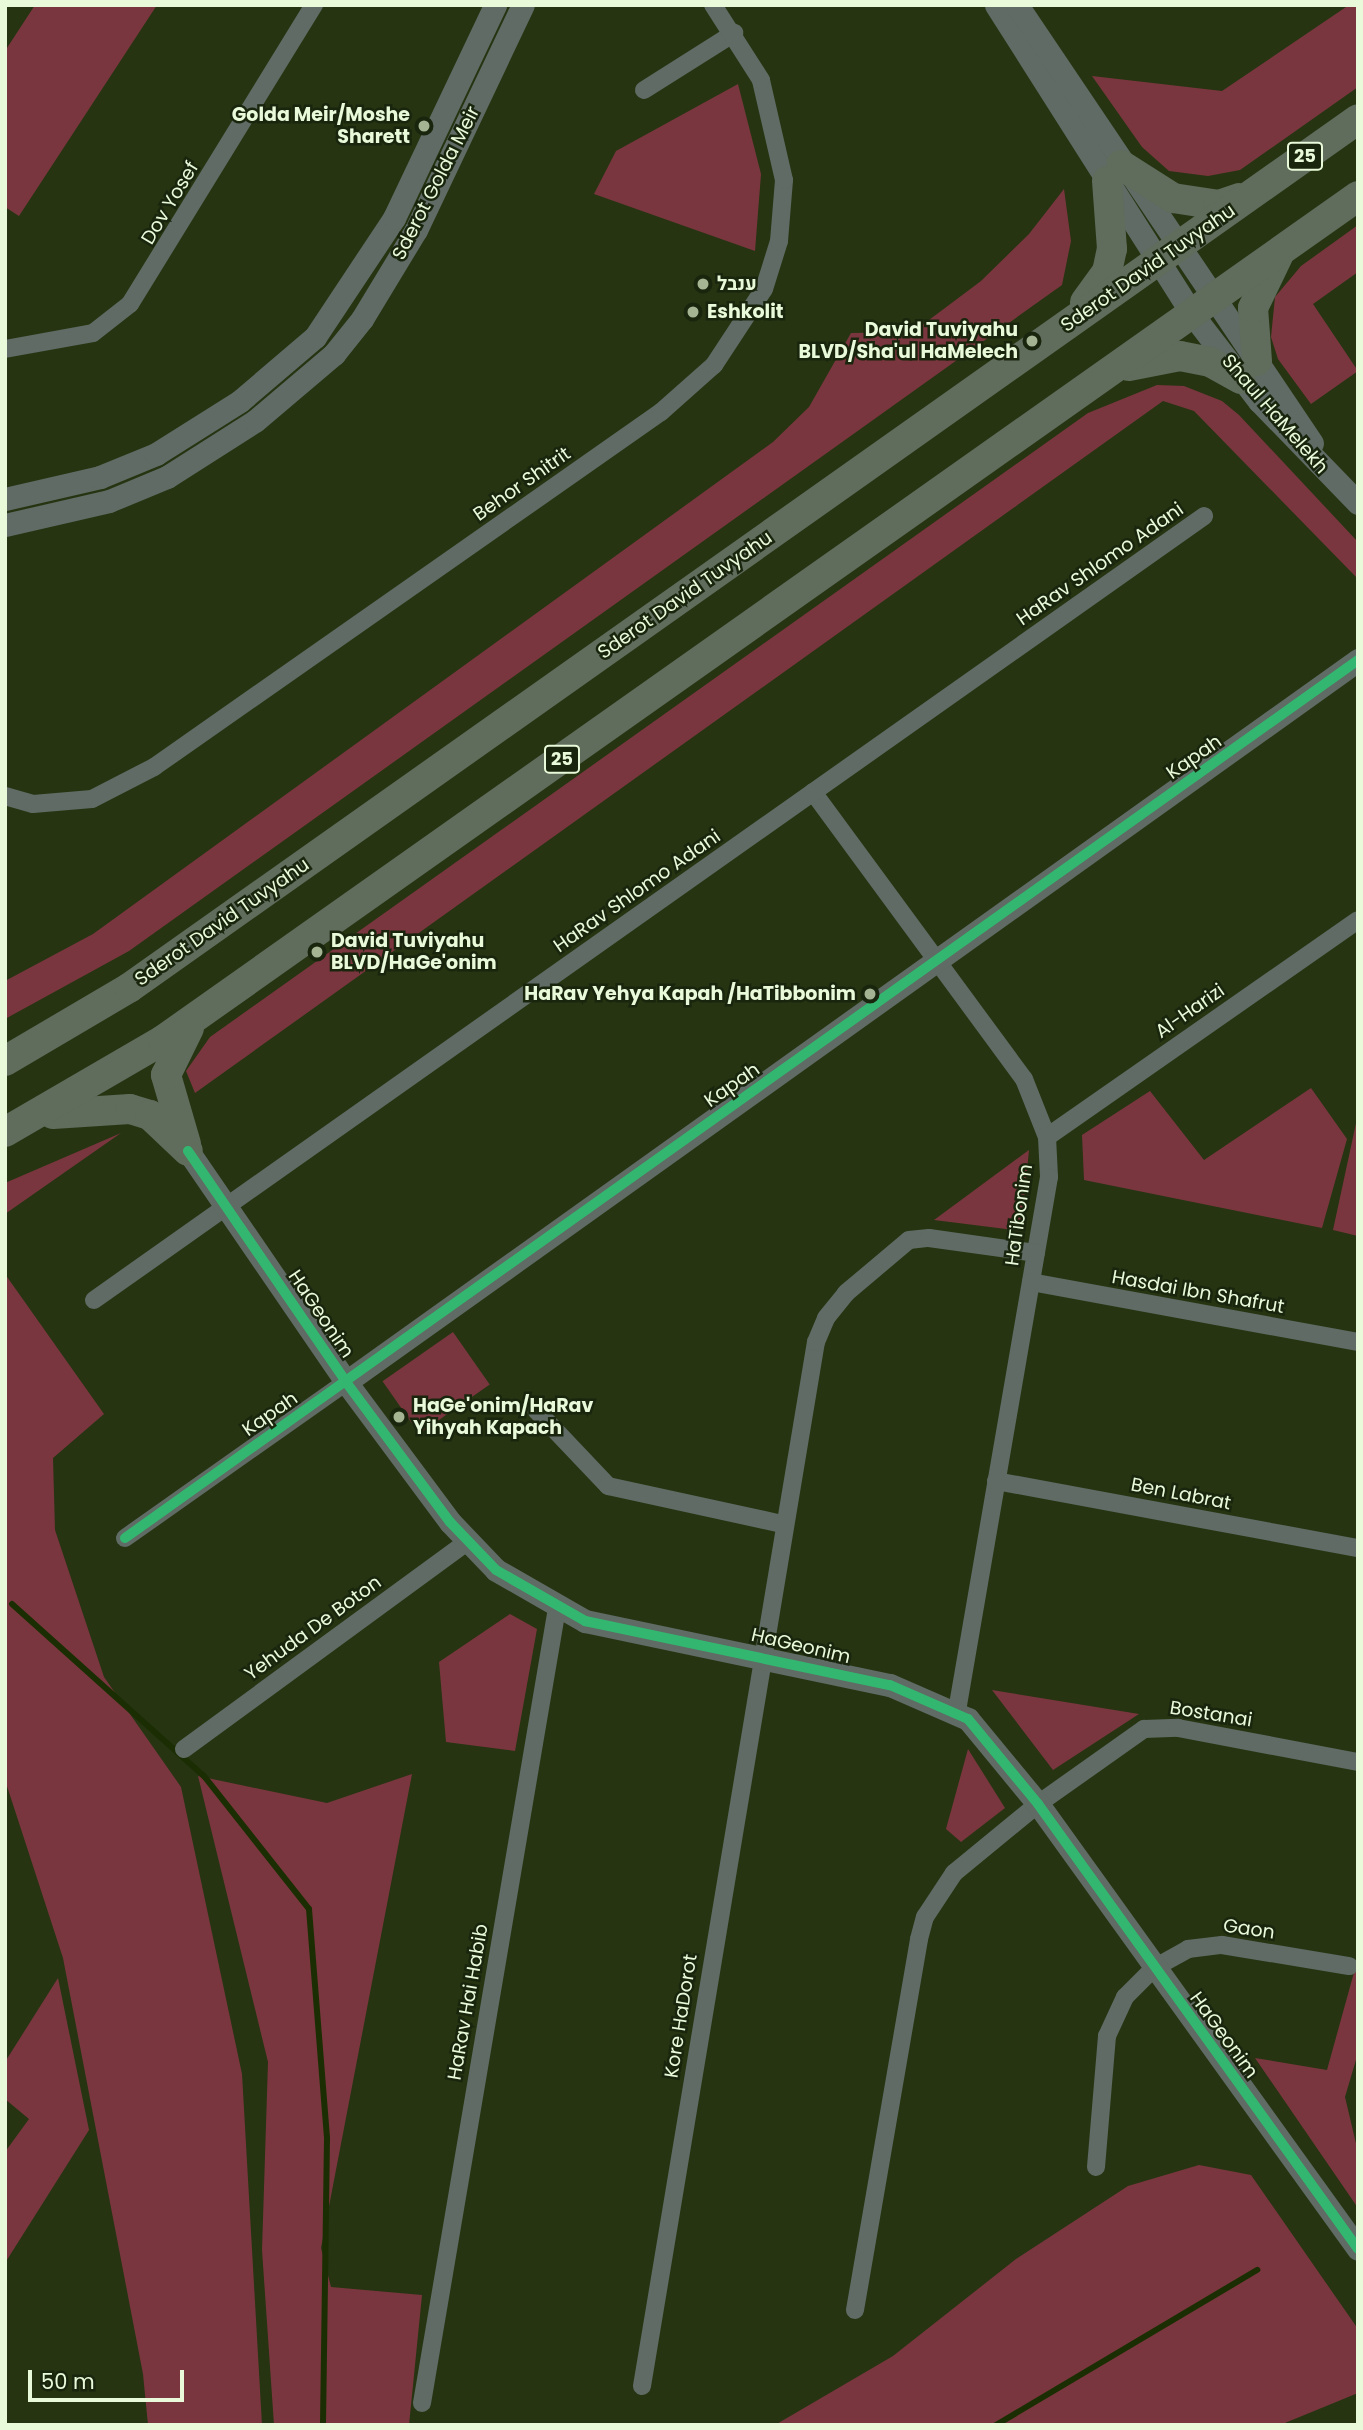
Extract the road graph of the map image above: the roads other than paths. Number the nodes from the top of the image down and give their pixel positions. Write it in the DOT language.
graph roads {
  1 [pos="314,5"];
  2 [pos="495,5"];
  3 [pos="523,5"];
  4 [pos="713,5"];
  5 [pos="996,5"];
  6 [pos="1017,5"];
  7 [pos="734,33"];
  8 [pos="644,90"];
  9 [pos="1358,119"];
  10 [pos="1114,173"];
  11 [pos="1253,193"];
  12 [pos="1358,196"];
  13 [pos="1281,251"];
  14 [pos="1168,253"];
  15 [pos="1203,305"];
  16 [pos="1056,332"];
  17 [pos="5,349"];
  18 [pos="1249,370"];
  19 [pos="1109,372"];
  20 [pos="5,499"];
  21 [pos="1358,503"];
  22 [pos="1204,516"];
  23 [pos="5,525"];
  24 [pos="1358,660"];
  25 [pos="813,792"];
  26 [pos="5,796"];
  27 [pos="1358,920"];
  28 [pos="940,958"];
  29 [pos="201,1014"];
  30 [pos="5,1061"];
  31 [pos="33,1118"];
  32 [pos="5,1132"];
  33 [pos="1047,1137"];
  34 [pos="188,1151"];
  35 [pos="227,1206"];
  36 [pos="1035,1254"];
  37 [pos="1031,1282"];
  38 [pos="94,1300"];
  39 [pos="1358,1342"];
  40 [pos="346,1382"];
  41 [pos="536,1410"];
  42 [pos="996,1481"];
  43 [pos="782,1524"];
  44 [pos="125,1538"];
  45 [pos="467,1542"];
  46 [pos="1358,1548"];
  47 [pos="557,1608"];
  48 [pos="761,1654"];
  49 [pos="957,1711"];
  50 [pos="184,1749"];
  51 [pos="1358,1762"];
  52 [pos="1038,1804"];
  53 [pos="1349,1966"];
  54 [pos="1154,1968"];
  55 [pos="1096,2167"];
  56 [pos="1358,2249"];
  57 [pos="855,2310"];
  58 [pos="642,2386"];
  59 [pos="422,2403"];
  1 -- 17 [label="street, Dov Yosef"];
  2 -- 20 [label="street, Sderot Golda Meir"];
  3 -- 23 [label="street, Sderot Golda Meir"];
  4 -- 7 [label="street, Behor Shitrit"];
  5 -- 10 [label="street, Shaul HaMelekh"];
  6 -- 10 [label="street, Shaul HaMelekh"];
  7 -- 8 [label="street"];
  7 -- 26 [label="street, Behor Shitrit"];
  9 -- 11 [label="highway, Sderot David Tuvyahu / 25"];
  10 -- 11 [label="highway"];
  10 -- 14 [label="street, Shaul HaMelekh"];
  10 -- 16 [label="highway"];
  11 -- 14 [label="highway, Sderot David Tuvyahu / 25"];
  12 -- 13 [label="highway, 25"];
  13 -- 15 [label="highway, 25"];
  13 -- 18 [label="highway"];
  14 -- 15 [label="street, Shaul HaMelekh"];
  14 -- 16 [label="highway, Sderot David Tuvyahu / 25"];
  15 -- 18 [label="street, Shaul HaMelekh"];
  15 -- 19 [label="highway, 25"];
  16 -- 30 [label="highway, Sderot David Tuvyahu / 25"];
  18 -- 19 [label="highway"];
  18 -- 21 [label="street, Shaul HaMelekh"];
  19 -- 29 [label="highway, 25"];
  22 -- 25 [label="street, HaRav Shlomo Adani"];
  24 -- 28 [label="street, Kapah"];
  25 -- 28 [label="street, HaTibonim"];
  25 -- 35 [label="street, HaRav Shlomo Adani"];
  27 -- 33 [label="street, Al-Harizi"];
  28 -- 33 [label="street, HaTibonim"];
  28 -- 40 [label="street, Kapah"];
  29 -- 31 [label="highway, 25"];
  29 -- 34 [label="highway"];
  31 -- 32 [label="highway, 25"];
  31 -- 34 [label="highway"];
  33 -- 36 [label="street, HaTibonim"];
  34 -- 35 [label="street, HaGeonim"];
  35 -- 38 [label="street, HaRav Shlomo Adani"];
  35 -- 40 [label="street, HaGeonim"];
  36 -- 37 [label="street, HaTibonim"];
  36 -- 43 [label="street, Kore HaDorot"];
  37 -- 39 [label="street, Hasdai Ibn Shafrut"];
  37 -- 42 [label="street, HaTibonim"];
  40 -- 44 [label="street, Kapah"];
  40 -- 45 [label="street, HaGeonim"];
  41 -- 43 [label="street"];
  42 -- 46 [label="street, Ben Labrat"];
  42 -- 49 [label="street, HaTibonim"];
  43 -- 48 [label="street, Kore HaDorot"];
  45 -- 47 [label="street, HaGeonim"];
  45 -- 50 [label="street, Yehuda De Boton"];
  47 -- 48 [label="street, HaGeonim"];
  47 -- 59 [label="street, HaRav Hai Habib"];
  48 -- 49 [label="street, HaGeonim"];
  48 -- 58 [label="street, Kore HaDorot"];
  49 -- 52 [label="street, HaGeonim"];
  51 -- 52 [label="street, Bostanai"];
  52 -- 54 [label="street, HaGeonim"];
  52 -- 57 [label="street"];
  53 -- 54 [label="street, Gaon"];
  54 -- 55 [label="street, Gaon"];
  54 -- 56 [label="street, HaGeonim"];
}
